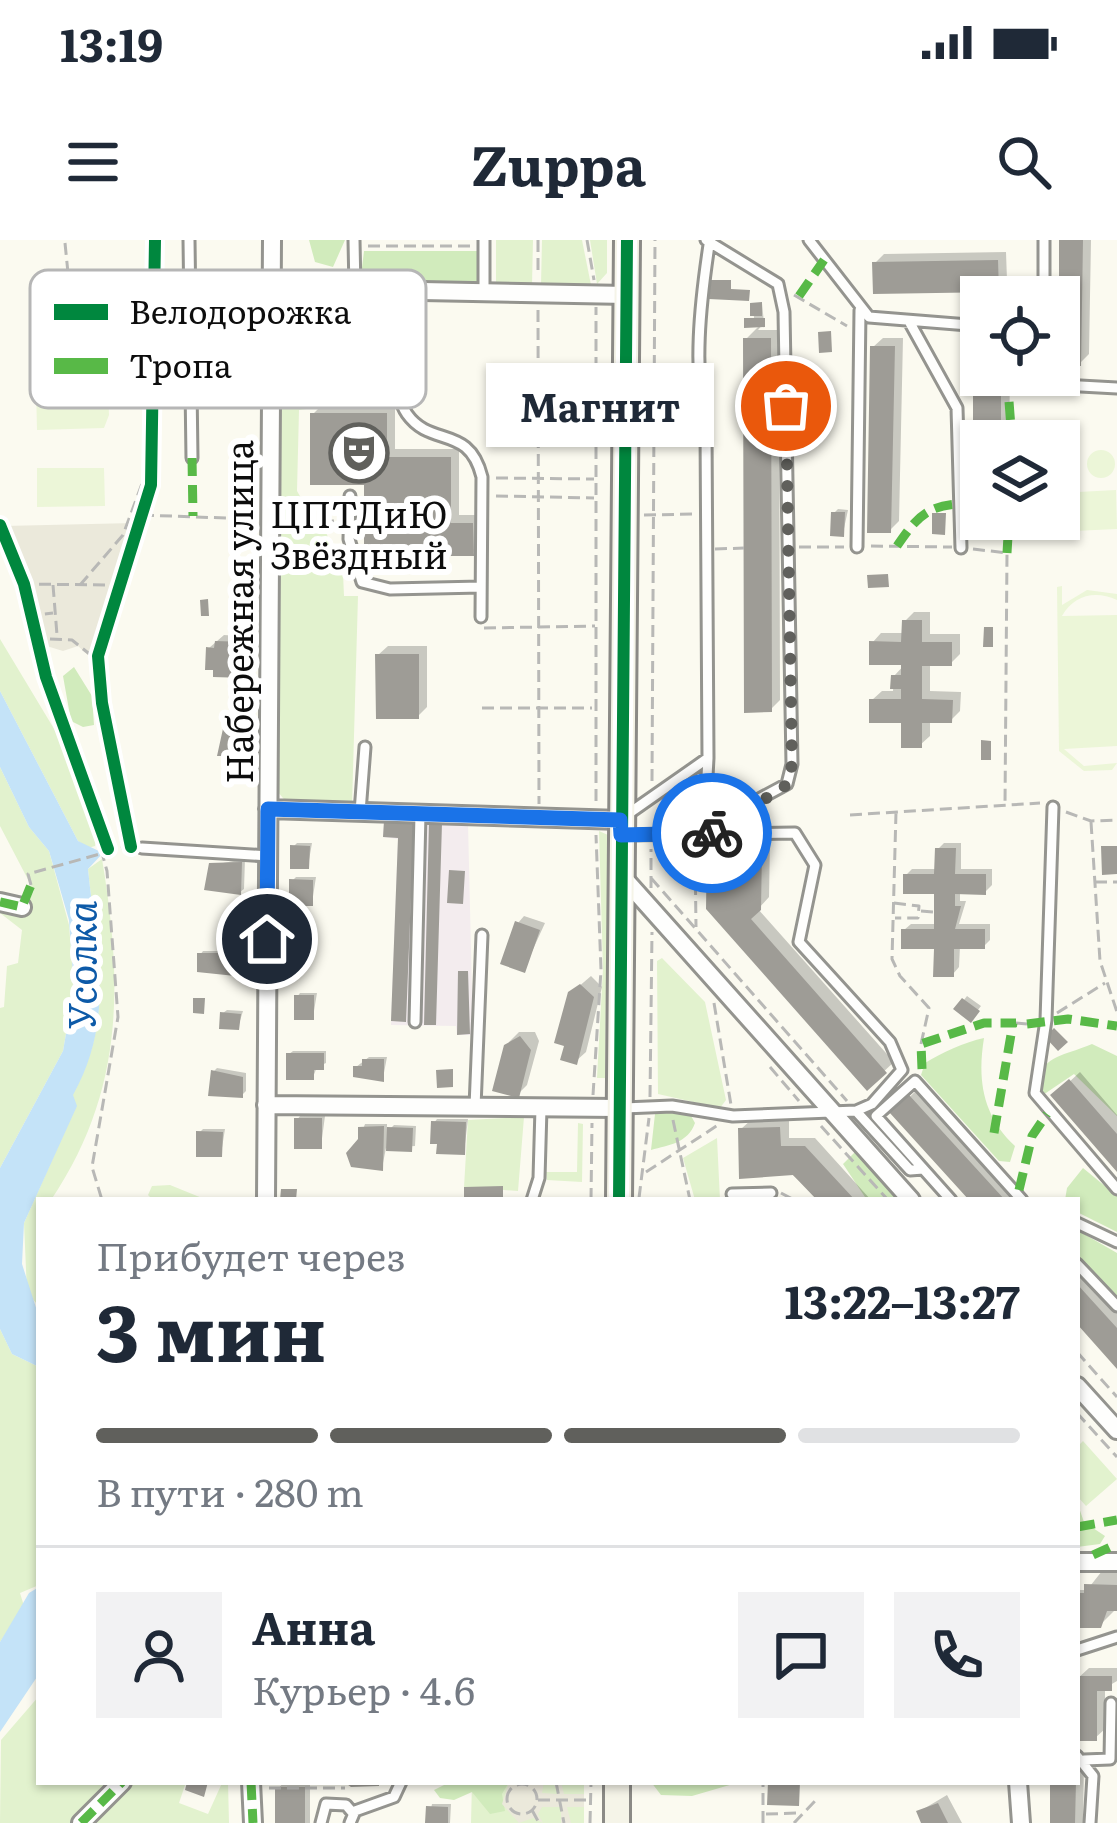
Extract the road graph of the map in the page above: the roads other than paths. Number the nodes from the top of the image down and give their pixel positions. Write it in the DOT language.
graph roads {
  1 [pos="627,240"];
  2 [pos="809,240"];
  3 [pos="1044,240"];
  4 [pos="707,242"];
  5 [pos="484,243"];
  6 [pos="1044,276"];
  7 [pos="426,291"];
  8 [pos="484,292"];
  9 [pos="627,295"];
  10 [pos="860,310"];
  11 [pos="910,322"];
  12 [pos="960,325"];
  13 [pos="1080,384"];
  14 [pos="1117,388"];
  15 [pos="191,408"];
  16 [pos="271,408"];
  17 [pos="404,408"];
  18 [pos="192,458"];
  19 [pos="350,496"];
  20 [pos="857,547"];
  21 [pos="961,548"];
  22 [pos="481,587"];
  23 [pos="482,623"];
  24 [pos="364,748"];
  25 [pos="708,758"];
  26 [pos="1053,807"];
  27 [pos="268,809"];
  28 [pos="360,812"];
  29 [pos="420,814"];
  30 [pos="612,825"];
  31 [pos="714,833"];
  32 [pos="133,847"];
  33 [pos="268,856"];
  34 [pos="620,874"];
  35 [pos="0,902"];
  36 [pos="22,907"];
  37 [pos="482,935"];
  38 [pos="416,1022"];
  39 [pos="266,1105"];
  40 [pos="475,1107"];
  41 [pos="541,1108"];
  42 [pos="605,1108"];
  43 [pos="856,1111"];
  44 [pos="833,1113"];
  45 [pos="923,1169"];
  46 [pos="1117,1189"];
  47 [pos="772,1193"];
  48 [pos="732,1194"];
  49 [pos="266,1197"];
  50 [pos="533,1197"];
  51 [pos="619,1197"];
  52 [pos="908,1197"];
  53 [pos="948,1197"];
  54 [pos="1019,1197"];
  55 [pos="1080,1224"];
  56 [pos="1117,1242"];
  57 [pos="1080,1267"];
  58 [pos="1117,1306"];
  59 [pos="1080,1389"];
  60 [pos="1117,1430"];
  61 [pos="1080,1562"];
  62 [pos="1117,1562"];
  63 [pos="1117,1636"];
  64 [pos="1080,1649"];
  65 [pos="1111,1703"];
  66 [pos="1080,1758"];
  67 [pos="119,1785"];
  68 [pos="258,1785"];
  69 [pos="398,1785"];
  70 [pos="617,1785"];
  71 [pos="1018,1785"];
  72 [pos="351,1818"];
  73 [pos="80,1823"];
  74 [pos="253,1823"];
  75 [pos="321,1823"];
  76 [pos="617,1823"];
  77 [pos="1021,1823"];
  78 [pos="1090,1823"];
  1 -- 9 [label="street"];
  2 -- 10 [label="lane"];
  3 -- 6 [label="lane"];
  4 -- 25 [label="lane"];
  4 -- 31 [label="lane"];
  5 -- 8 [label="lane"];
  7 -- 8 [label="street"];
  8 -- 9 [label="street"];
  9 -- 30 [label="street"];
  10 -- 11 [label="lane"];
  10 -- 20 [label="lane"];
  11 -- 12 [label="lane"];
  11 -- 21 [label="lane"];
  13 -- 14 [label="lane"];
  15 -- 18 [label="lane"];
  16 -- 27 [label="street, Набережная улица"];
  17 -- 22 [label="lane"];
  19 -- 22 [label="lane"];
  22 -- 23 [label="lane"];
  24 -- 28 [label="lane"];
  25 -- 30 [label="lane"];
  25 -- 31 [label="lane"];
  26 -- 46 [label="lane"];
  27 -- 28 [label="street"];
  27 -- 33 [label="street, Набережная улица"];
  28 -- 29 [label="street"];
  29 -- 30 [label="street"];
  29 -- 38 [label="lane"];
  30 -- 31 [label="lane"];
  30 -- 34 [label="street"];
  31 -- 43 [label="lane"];
  32 -- 33 [label="lane"];
  33 -- 39 [label="street, Набережная улица"];
  34 -- 42 [label="street"];
  34 -- 44 [label="street"];
  35 -- 36 [label="street"];
  37 -- 40 [label="lane"];
  39 -- 40 [label="street"];
  39 -- 49 [label="street, Набережная улица"];
  40 -- 41 [label="street"];
  41 -- 42 [label="street"];
  41 -- 50 [label="lane"];
  42 -- 44 [label="lane"];
  42 -- 51 [label="street"];
  43 -- 44 [label="lane"];
  43 -- 45 [label="lane"];
  44 -- 52 [label="street"];
  45 -- 53 [label="lane"];
  45 -- 54 [label="lane"];
  47 -- 48 [label="lane"];
  55 -- 56 [label="lane"];
  57 -- 58 [label="lane"];
  59 -- 60 [label="street"];
  61 -- 62 [label="street"];
  63 -- 64 [label="lane"];
  65 -- 66 [label="lane"];
  66 -- 78 [label="lane"];
  67 -- 73 [label="street"];
  68 -- 74 [label="street"];
  69 -- 72 [label="lane"];
  70 -- 76 [label="street"];
  71 -- 77 [label="street"];
  72 -- 75 [label="lane"];
}
